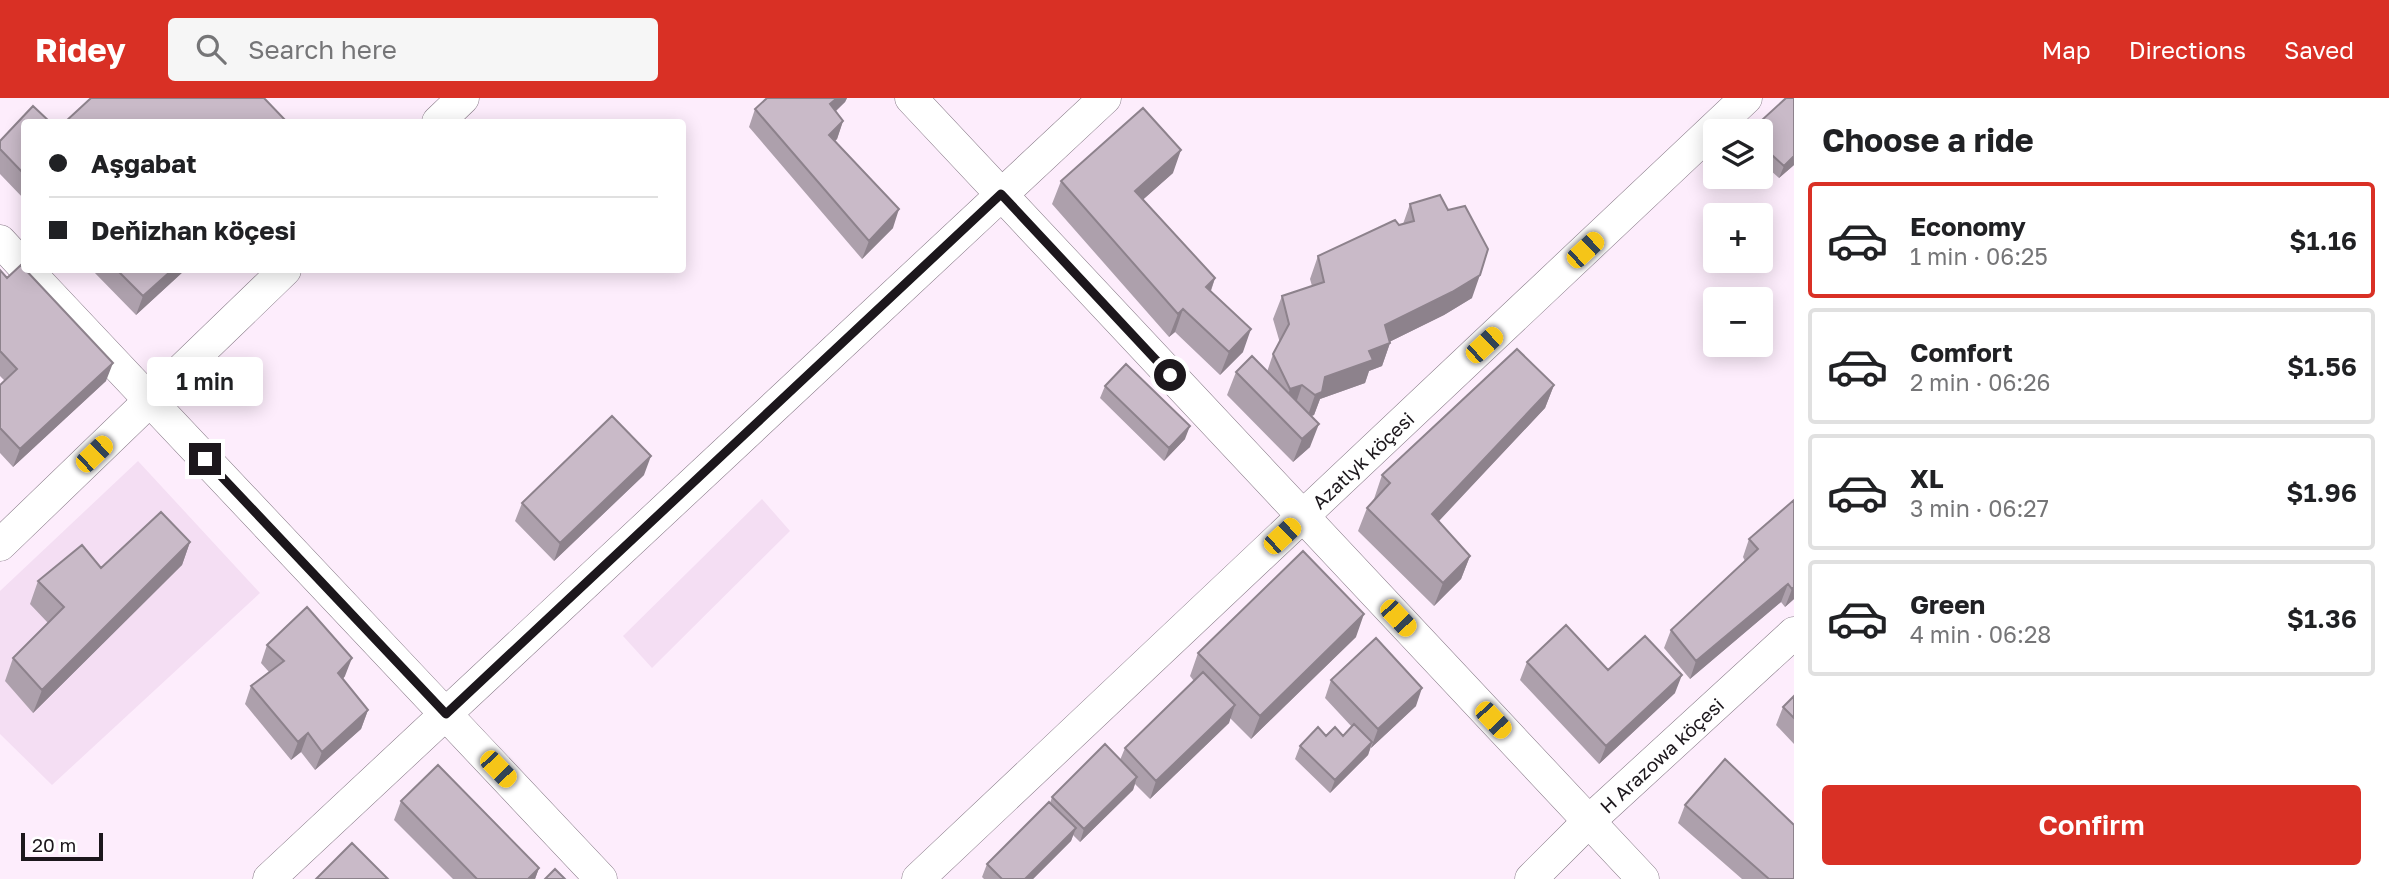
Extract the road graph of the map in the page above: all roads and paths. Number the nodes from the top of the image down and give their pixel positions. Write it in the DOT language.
graph roads {
  1 [pos="463,98"];
  2 [pos="911,98"];
  3 [pos="1105,98"];
  4 [pos="1746,98"];
  5 [pos="441,119"];
  6 [pos="1001,194"];
  7 [pos="0,241"];
  8 [pos="21,263"];
  9 [pos="31,273"];
  10 [pos="282,273"];
  11 [pos="150,400"];
  12 [pos="1302,516"];
  13 [pos="0,545"];
  14 [pos="1794,633"];
  15 [pos="446,714"];
  16 [pos="1588,822"];
  17 [pos="269,879"];
  18 [pos="601,879"];
  19 [pos="918,879"];
  20 [pos="1531,879"];
  21 [pos="1643,879"];
  1 -- 5 [label="street"];
  2 -- 6 [label="street"];
  3 -- 6 [label="street"];
  4 -- 12 [label="street, Azatlyk köçesi"];
  6 -- 12 [label="street"];
  6 -- 15 [label="street"];
  7 -- 8 [label="street"];
  9 -- 11 [label="street"];
  10 -- 11 [label="street"];
  11 -- 13 [label="street"];
  11 -- 15 [label="street"];
  12 -- 16 [label="street"];
  12 -- 19 [label="street, Azatlyk köçesi"];
  14 -- 16 [label="street, H Arazowa köçesi"];
  15 -- 17 [label="street"];
  15 -- 18 [label="street"];
  16 -- 20 [label="street, H Arazowa köçesi"];
  16 -- 21 [label="street"];
}
